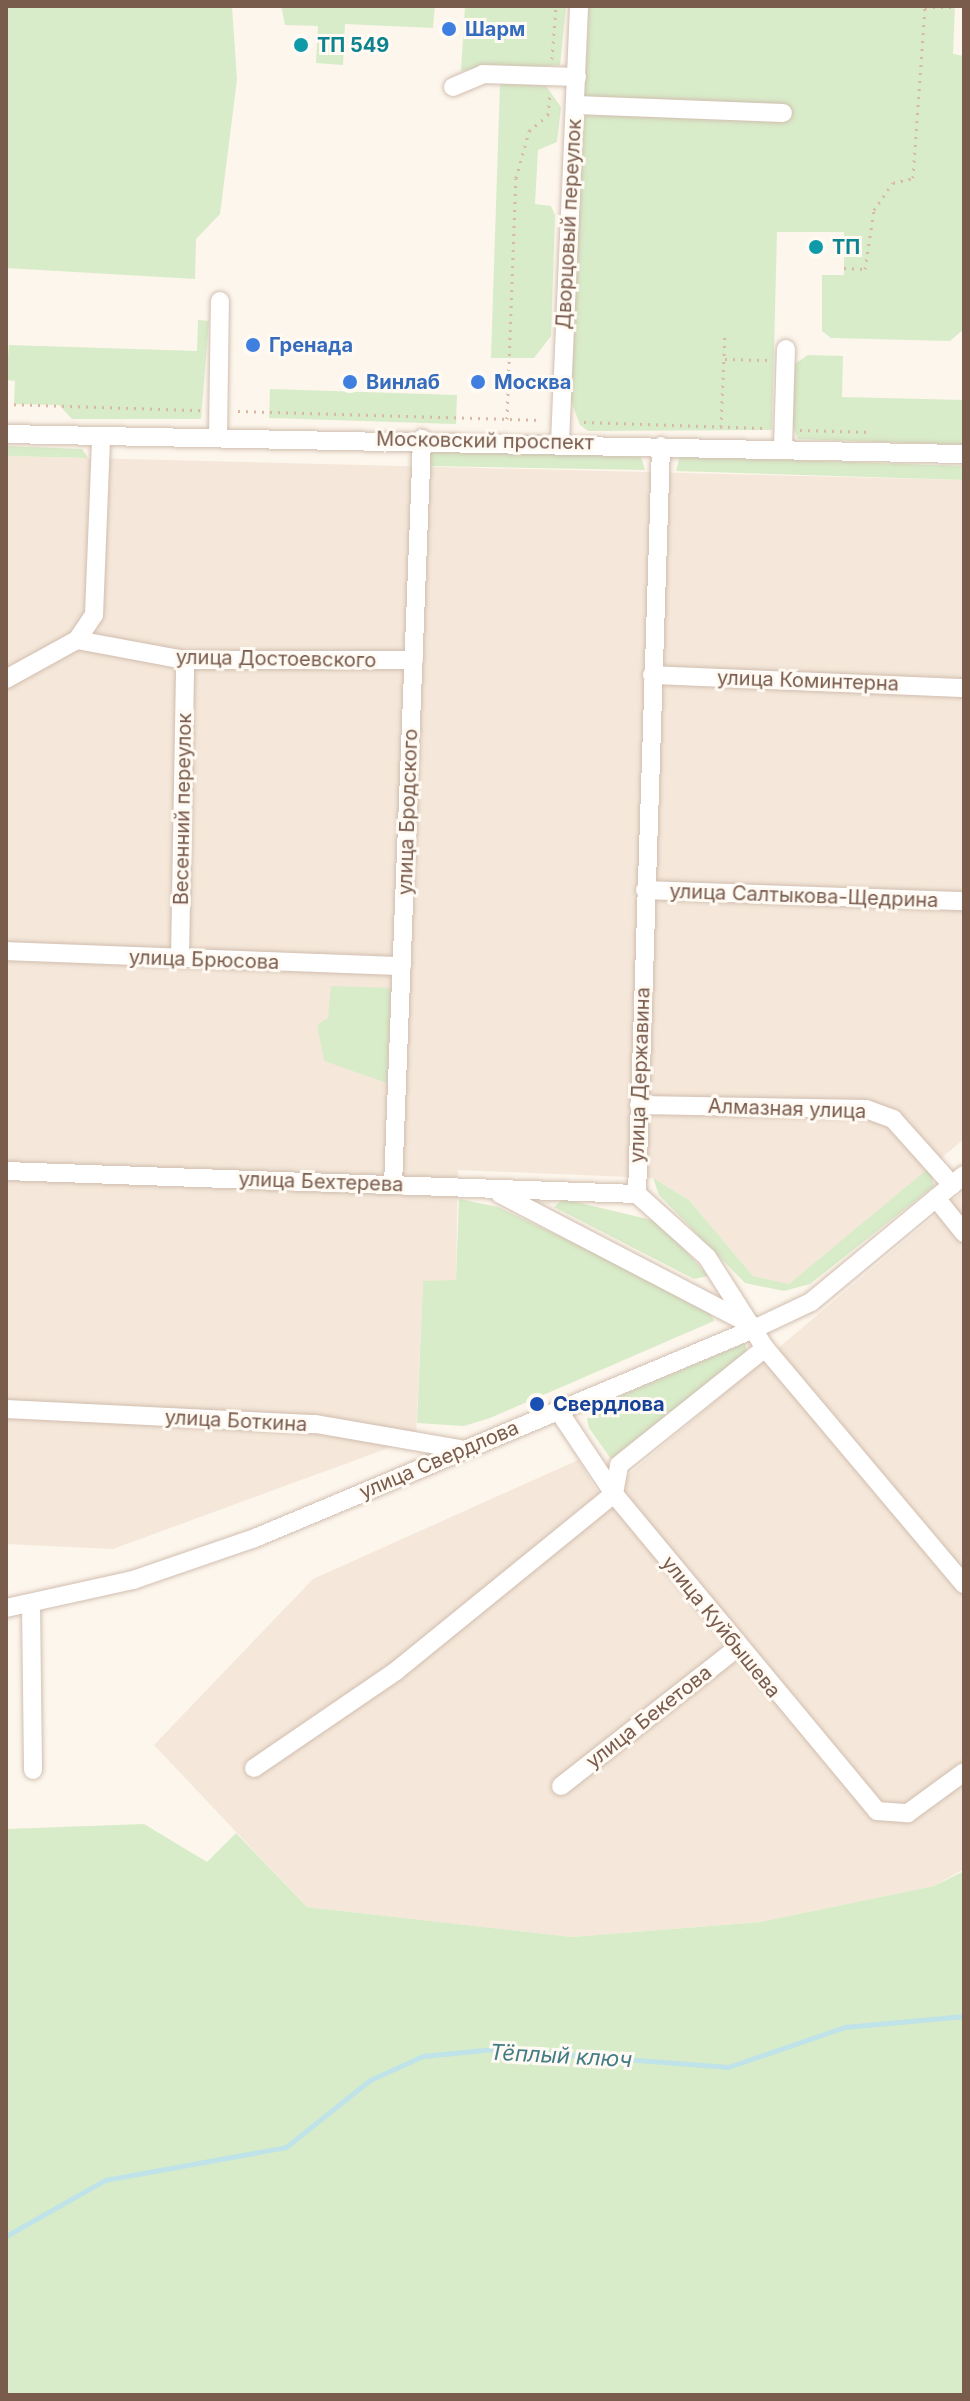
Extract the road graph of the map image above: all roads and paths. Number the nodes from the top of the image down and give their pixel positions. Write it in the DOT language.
graph roads {
  1 [pos="556,6"];
  2 [pos="579,6"];
  3 [pos="618,6"];
  4 [pos="718,6"];
  5 [pos="930,6"];
  6 [pos="955,7"];
  7 [pos="550,76"];
  8 [pos="577,77"];
  9 [pos="453,87"];
  10 [pos="576,105"];
  11 [pos="783,113"];
  12 [pos="844,268"];
  13 [pos="220,301"];
  14 [pos="725,332"];
  15 [pos="784,355"];
  16 [pos="724,359"];
  17 [pos="6,404"];
  18 [pos="218,410"];
  19 [pos="507,419"];
  20 [pos="543,420"];
  21 [pos="721,427"];
  22 [pos="6,434"];
  23 [pos="101,437"];
  24 [pos="218,438"];
  25 [pos="422,439"];
  26 [pos="560,442"];
  27 [pos="661,446"];
  28 [pos="783,448"];
  29 [pos="964,454"];
  30 [pos="77,640"];
  31 [pos="185,660"];
  32 [pos="414,660"];
  33 [pos="652,675"];
  34 [pos="6,679"];
  35 [pos="964,688"];
  36 [pos="645,890"];
  37 [pos="964,901"];
  38 [pos="6,951"];
  39 [pos="180,958"];
  40 [pos="402,966"];
  41 [pos="639,1105"];
  42 [pos="6,1171"];
  43 [pos="958,1180"];
  44 [pos="393,1185"];
  45 [pos="494,1191"];
  46 [pos="637,1194"];
  47 [pos="936,1198"];
  48 [pos="964,1233"];
  49 [pos="756,1328"];
  50 [pos="765,1348"];
  51 [pos="6,1409"];
  52 [pos="558,1410"];
  53 [pos="465,1450"];
  54 [pos="614,1494"];
  55 [pos="964,1584"];
  56 [pos="31,1604"];
  57 [pos="6,1608"];
  58 [pos="736,1649"];
  59 [pos="254,1768"];
  60 [pos="33,1770"];
  61 [pos="964,1772"];
  62 [pos="561,1786"];
  1 -- 7 [label="path"];
  2 -- 8 [label="street, Дворцовый переулок"];
  3 -- 4 [label="path"];
  5 -- 6 [label="path"];
  5 -- 12 [label="path"];
  7 -- 8 [label="street"];
  7 -- 9 [label="street"];
  7 -- 19 [label="path"];
  8 -- 10 [label="street, Дворцовый переулок"];
  10 -- 11 [label="street"];
  10 -- 26 [label="street, Дворцовый переулок"];
  13 -- 18 [label="street"];
  14 -- 16 [label="path"];
  15 -- 16 [label="path"];
  15 -- 28 [label="street"];
  16 -- 21 [label="path"];
  17 -- 18 [label="path"];
  18 -- 19 [label="path"];
  18 -- 24 [label="street"];
  19 -- 20 [label="path"];
  22 -- 23 [label="street, Московский проспект"];
  23 -- 24 [label="street, Московский проспект"];
  23 -- 30 [label="street"];
  24 -- 25 [label="street, Московский проспект"];
  25 -- 26 [label="street, Московский проспект"];
  25 -- 32 [label="street, улица Бродского"];
  26 -- 27 [label="street, Московский проспект"];
  27 -- 28 [label="street, Московский проспект"];
  27 -- 33 [label="street, улица Державина"];
  28 -- 29 [label="street, Московский проспект"];
  30 -- 31 [label="street, улица Достоевского"];
  30 -- 34 [label="street"];
  31 -- 32 [label="street, улица Достоевского"];
  31 -- 39 [label="street, Весенний переулок"];
  32 -- 40 [label="street, улица Бродского"];
  33 -- 35 [label="street, улица Коминтерна"];
  33 -- 36 [label="street, улица Державина"];
  36 -- 37 [label="street, улица Салтыкова-Щедрина"];
  36 -- 41 [label="street, улица Державина"];
  38 -- 39 [label="street, улица Брюсова"];
  39 -- 40 [label="street, улица Брюсова"];
  40 -- 44 [label="street, улица Бродского"];
  41 -- 43 [label="street, Алмазная улица"];
  41 -- 46 [label="street, улица Державина"];
  42 -- 44 [label="street, улица Бехтерева"];
  43 -- 47 [label="street, улица Свердлова"];
  44 -- 45 [label="street, улица Бехтерева"];
  45 -- 46 [label="street, улица Бехтерева"];
  45 -- 49 [label="street"];
  46 -- 49 [label="street"];
  47 -- 48 [label="street"];
  47 -- 49 [label="street, улица Свердлова"];
  49 -- 50 [label="street"];
  49 -- 52 [label="street, улица Свердлова"];
  50 -- 54 [label="street"];
  50 -- 55 [label="street"];
  51 -- 53 [label="street, улица Боткина"];
  52 -- 53 [label="street, улица Свердлова"];
  52 -- 54 [label="street, улица Куйбышева"];
  53 -- 56 [label="street, улица Свердлова"];
  54 -- 58 [label="street, улица Куйбышева"];
  54 -- 59 [label="street"];
  56 -- 57 [label="street, улица Свердлова"];
  56 -- 60 [label="street"];
  58 -- 61 [label="street, улица Куйбышева"];
  58 -- 62 [label="street, улица Бекетова"];
}
